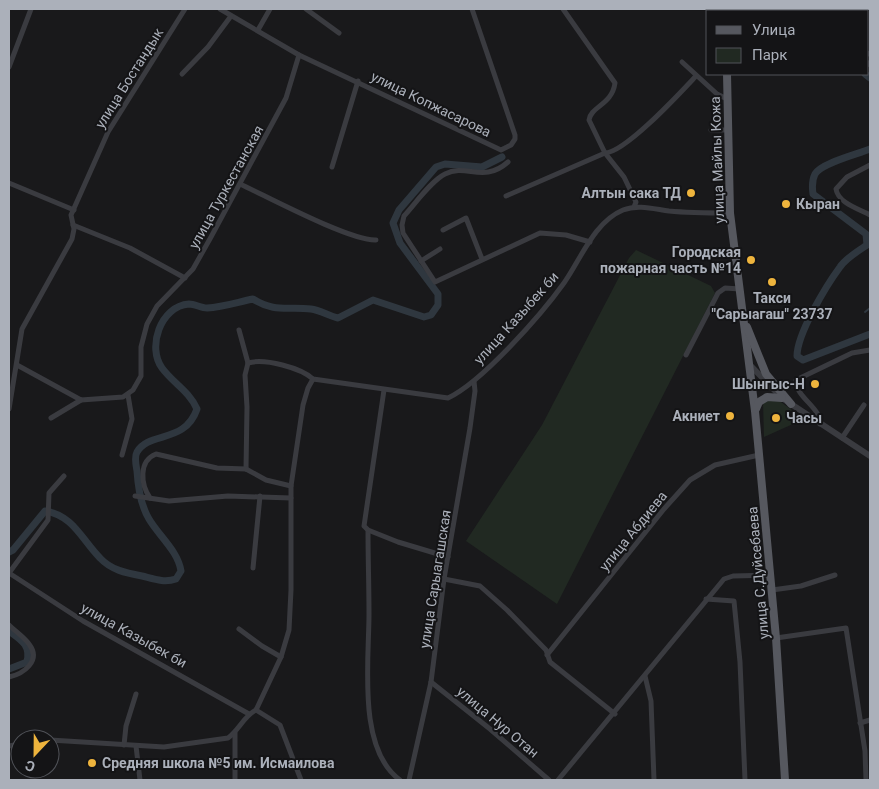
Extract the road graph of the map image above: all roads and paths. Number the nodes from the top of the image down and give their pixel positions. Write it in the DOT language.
graph roads {
  1 [pos="31,9"];
  2 [pos="185,9"];
  3 [pos="220,9"];
  4 [pos="270,9"];
  5 [pos="306,9"];
  6 [pos="472,9"];
  7 [pos="563,9"];
  8 [pos="231,16"];
  9 [pos="258,30"];
  10 [pos="339,33"];
  11 [pos="299,55"];
  12 [pos="682,62"];
  13 [pos="9,67"];
  14 [pos="182,74"];
  15 [pos="726,75"];
  16 [pos="696,76"];
  17 [pos="358,81"];
  18 [pos="727,99"];
  19 [pos="711,130"];
  20 [pos="727,130"];
  21 [pos="605,153"];
  22 [pos="508,162"];
  23 [pos="870,165"];
  24 [pos="332,167"];
  25 [pos="9,183"];
  26 [pos="240,184"];
  27 [pos="506,196"];
  28 [pos="634,207"];
  29 [pos="74,210"];
  30 [pos="730,212"];
  31 [pos="870,215"];
  32 [pos="73,225"];
  33 [pos="443,230"];
  34 [pos="376,240"];
  35 [pos="590,242"];
  36 [pos="440,249"];
  37 [pos="482,258"];
  38 [pos="421,261"];
  39 [pos="185,278"];
  40 [pos="740,289"];
  41 [pos="744,324"];
  42 [pos="239,330"];
  43 [pos="870,350"];
  44 [pos="686,355"];
  45 [pos="248,363"];
  46 [pos="17,364"];
  47 [pos="750,365"];
  48 [pos="313,380"];
  49 [pos="474,381"];
  50 [pos="384,390"];
  51 [pos="128,395"];
  52 [pos="782,398"];
  53 [pos="81,400"];
  54 [pos="791,404"];
  55 [pos="864,405"];
  56 [pos="9,409"];
  57 [pos="755,411"];
  58 [pos="51,418"];
  59 [pos="820,424"];
  60 [pos="842,438"];
  61 [pos="122,455"];
  62 [pos="759,455"];
  63 [pos="870,456"];
  64 [pos="246,469"];
  65 [pos="64,476"];
  66 [pos="291,486"];
  67 [pos="134,496"];
  68 [pos="260,496"];
  69 [pos="147,498"];
  70 [pos="291,498"];
  71 [pos="368,530"];
  72 [pos="448,557"];
  73 [pos="253,568"];
  74 [pos="9,573"];
  75 [pos="771,575"];
  76 [pos="835,575"];
  77 [pos="444,580"];
  78 [pos="772,590"];
  79 [pos="706,599"];
  80 [pos="9,625"];
  81 [pos="239,629"];
  82 [pos="776,638"];
  83 [pos="547,655"];
  84 [pos="281,657"];
  85 [pos="644,676"];
  86 [pos="9,677"];
  87 [pos="431,682"];
  88 [pos="136,694"];
  89 [pos="256,710"];
  90 [pos="249,714"];
  91 [pos="615,714"];
  92 [pos="870,720"];
  93 [pos="860,723"];
  94 [pos="235,733"];
  95 [pos="60,742"];
  96 [pos="124,745"];
  97 [pos="136,746"];
  98 [pos="140,780"];
  99 [pos="235,780"];
  100 [pos="301,780"];
  101 [pos="400,780"];
  102 [pos="409,780"];
  103 [pos="549,780"];
  104 [pos="558,780"];
  105 [pos="654,780"];
  106 [pos="745,780"];
  107 [pos="785,780"];
  108 [pos="866,780"];
  1 -- 13 [label="street"];
  2 -- 29 [label="street, улица Бостандык"];
  3 -- 8 [label="street"];
  4 -- 9 [label="street"];
  5 -- 10 [label="street"];
  6 -- 17 [label="street, улица Копжасарова"];
  7 -- 21 [label="street"];
  8 -- 9 [label="street"];
  8 -- 14 [label="street"];
  9 -- 11 [label="street"];
  11 -- 17 [label="street, улица Копжасарова"];
  11 -- 26 [label="street, улица Туркестанская"];
  12 -- 16 [label="street"];
  15 -- 18 [label="main road, улица Майлы Кожа"];
  16 -- 18 [label="street"];
  16 -- 21 [label="street"];
  17 -- 24 [label="street, улица Копжасарова"];
  18 -- 20 [label="main road, улица Майлы Кожа"];
  19 -- 20 [label="street"];
  20 -- 30 [label="main road, улица Майлы Кожа"];
  21 -- 27 [label="street"];
  21 -- 28 [label="street"];
  22 -- 38 [label="street"];
  23 -- 31 [label="street"];
  25 -- 29 [label="street"];
  26 -- 34 [label="street"];
  26 -- 39 [label="street, улица Туркестанская"];
  28 -- 30 [label="street"];
  28 -- 35 [label="street, улица Казыбек би"];
  29 -- 32 [label="street, улица Бостандык"];
  30 -- 40 [label="main road, улица Майлы Кожа"];
  32 -- 39 [label="street"];
  32 -- 46 [label="street, улица Бостандык"];
  33 -- 37 [label="street"];
  35 -- 37 [label="street"];
  35 -- 49 [label="street, улица Казыбек би"];
  36 -- 38 [label="street"];
  37 -- 38 [label="street"];
  39 -- 51 [label="street, улица Туркестанская"];
  40 -- 41 [label="main road, улица Майлы Кожа"];
  40 -- 44 [label="street"];
  41 -- 47 [label="main road, улица Майлы Кожа"];
  41 -- 54 [label="main road"];
  42 -- 45 [label="street"];
  43 -- 59 [label="street"];
  45 -- 48 [label="street, улица Казыбек би"];
  45 -- 64 [label="street"];
  46 -- 53 [label="street"];
  46 -- 56 [label="street, улица Бостандык"];
  47 -- 52 [label="street"];
  47 -- 57 [label="main road, улица С.Дуйсебаева"];
  48 -- 50 [label="street, улица Казыбек би"];
  48 -- 66 [label="street"];
  49 -- 50 [label="street, улица Казыбек би"];
  49 -- 72 [label="street, улица Сарыагашская"];
  50 -- 71 [label="street"];
  51 -- 53 [label="street"];
  51 -- 61 [label="street"];
  52 -- 54 [label="street"];
  52 -- 57 [label="main road"];
  53 -- 58 [label="street"];
  54 -- 59 [label="street"];
  55 -- 60 [label="street"];
  57 -- 62 [label="main road, улица С.Дуйсебаева"];
  59 -- 60 [label="street"];
  60 -- 63 [label="street"];
  62 -- 75 [label="main road, улица С.Дуйсебаева"];
  62 -- 83 [label="street, улица Абдиева"];
  64 -- 66 [label="street"];
  64 -- 69 [label="street"];
  65 -- 74 [label="street"];
  66 -- 70 [label="street"];
  67 -- 69 [label="street"];
  68 -- 69 [label="street"];
  68 -- 70 [label="street"];
  68 -- 73 [label="street"];
  70 -- 84 [label="street"];
  71 -- 72 [label="street"];
  71 -- 101 [label="street"];
  72 -- 77 [label="street, улица Сарыагашская"];
  74 -- 90 [label="street, улица Казыбек би"];
  75 -- 78 [label="main road, улица С.Дуйсебаева"];
  75 -- 79 [label="street"];
  76 -- 78 [label="street"];
  77 -- 83 [label="street"];
  77 -- 87 [label="street, улица Сарыагашская"];
  78 -- 82 [label="main road, улица С.Дуйсебаева"];
  79 -- 85 [label="street"];
  79 -- 106 [label="street"];
  80 -- 86 [label="street"];
  81 -- 84 [label="street"];
  82 -- 93 [label="street"];
  82 -- 107 [label="main road, улица С.Дуйсебаева"];
  83 -- 91 [label="street"];
  84 -- 89 [label="street"];
  85 -- 91 [label="street"];
  85 -- 105 [label="street"];
  87 -- 102 [label="street, улица Сарыагашская"];
  87 -- 103 [label="street, улица Нур Отан"];
  88 -- 96 [label="street"];
  89 -- 90 [label="street"];
  89 -- 100 [label="street"];
  90 -- 94 [label="street"];
  91 -- 104 [label="street"];
  92 -- 93 [label="street"];
  93 -- 108 [label="street"];
  94 -- 97 [label="street"];
  94 -- 99 [label="street"];
  95 -- 96 [label="street"];
  96 -- 97 [label="street"];
  97 -- 98 [label="street"];
}
